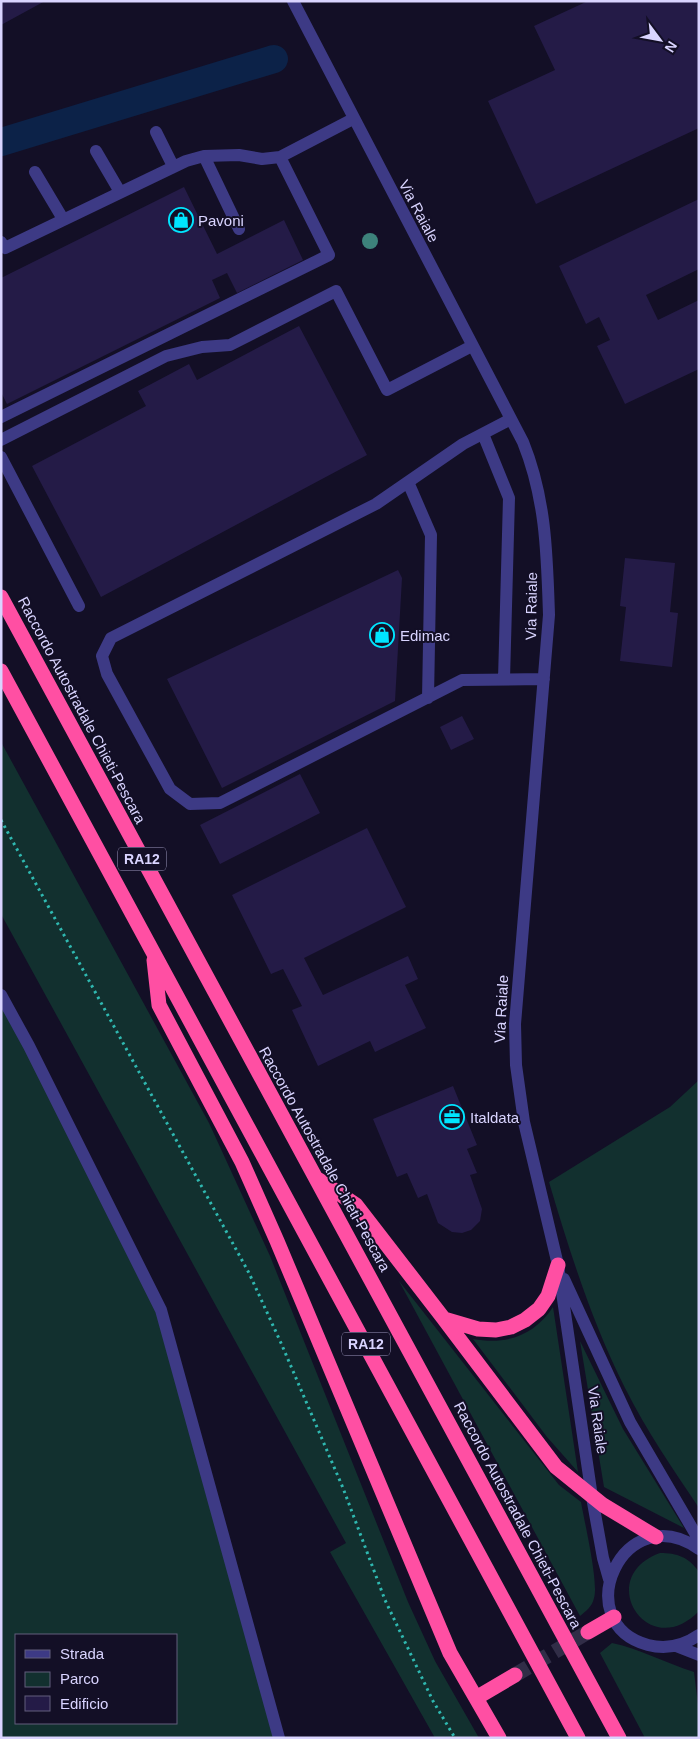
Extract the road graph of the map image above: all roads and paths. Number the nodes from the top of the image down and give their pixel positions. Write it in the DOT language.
graph roads {
  1 [pos="292,1"];
  2 [pos="353,119"];
  3 [pos="156,132"];
  4 [pos="96,151"];
  5 [pos="204,156"];
  6 [pos="280,157"];
  7 [pos="174,166"];
  8 [pos="35,172"];
  9 [pos="120,192"];
  10 [pos="63,220"];
  11 [pos="239,229"];
  12 [pos="1,242"];
  13 [pos="472,346"];
  14 [pos="1,417"];
  15 [pos="511,419"];
  16 [pos="483,434"];
  17 [pos="1,440"];
  18 [pos="1,456"];
  19 [pos="408,482"];
  20 [pos="1,596"];
  21 [pos="79,606"];
  22 [pos="1,671"];
  23 [pos="504,678"];
  24 [pos="544,679"];
  25 [pos="428,698"];
  26 [pos="1,820"];
  27 [pos="153,951"];
  28 [pos="1,995"];
  29 [pos="316,1178"];
  30 [pos="558,1265"];
  31 [pos="444,1319"];
  32 [pos="592,1497"];
  33 [pos="656,1537"];
  34 [pos="699,1540"];
  35 [pos="699,1549"];
  36 [pos="609,1580"];
  37 [pos="614,1618"];
  38 [pos="588,1632"];
  39 [pos="699,1635"];
  40 [pos="676,1646"];
  41 [pos="699,1655"];
  42 [pos="515,1675"];
  43 [pos="476,1698"];
  44 [pos="279,1738"];
  45 [pos="455,1738"];
  46 [pos="499,1738"];
  47 [pos="578,1738"];
  48 [pos="619,1738"];
  1 -- 2 [label="street, Via Raiale"];
  2 -- 6 [label="street"];
  2 -- 13 [label="street, Via Raiale"];
  3 -- 7 [label="street"];
  4 -- 9 [label="street"];
  5 -- 6 [label="street"];
  5 -- 7 [label="street"];
  5 -- 11 [label="street"];
  6 -- 14 [label="street"];
  7 -- 9 [label="street"];
  8 -- 10 [label="street"];
  9 -- 10 [label="street"];
  10 -- 12 [label="street"];
  13 -- 15 [label="street, Via Raiale"];
  13 -- 17 [label="street"];
  15 -- 16 [label="street"];
  15 -- 24 [label="street, Via Raiale"];
  16 -- 19 [label="street"];
  16 -- 23 [label="street"];
  18 -- 21 [label="street"];
  19 -- 25 [label="street"];
  19 -- 25 [label="street"];
  20 -- 29 [label="highway, Raccordo Autostradale Chieti-Pescara / RA12"];
  22 -- 27 [label="highway, RA12"];
  23 -- 24 [label="street"];
  23 -- 25 [label="street"];
  24 -- 30 [label="street, Via Raiale"];
  26 -- 45 [label="path"];
  27 -- 43 [label="highway"];
  27 -- 47 [label="highway, RA12"];
  28 -- 44 [label="street"];
  29 -- 31 [label="highway"];
  29 -- 48 [label="highway, Raccordo Autostradale Chieti-Pescara / RA12"];
  30 -- 31 [label="highway"];
  30 -- 32 [label="street, Via Raiale"];
  30 -- 34 [label="street, Via Raiale"];
  31 -- 32 [label="highway"];
  32 -- 33 [label="highway"];
  32 -- 36 [label="street, Via Raiale"];
  33 -- 35 [label="street"];
  33 -- 36 [label="street"];
  36 -- 37 [label="street"];
  37 -- 38 [label="highway"];
  37 -- 40 [label="street"];
  39 -- 40 [label="street"];
  40 -- 41 [label="street"];
  42 -- 43 [label="highway"];
  43 -- 46 [label="highway"];
}
